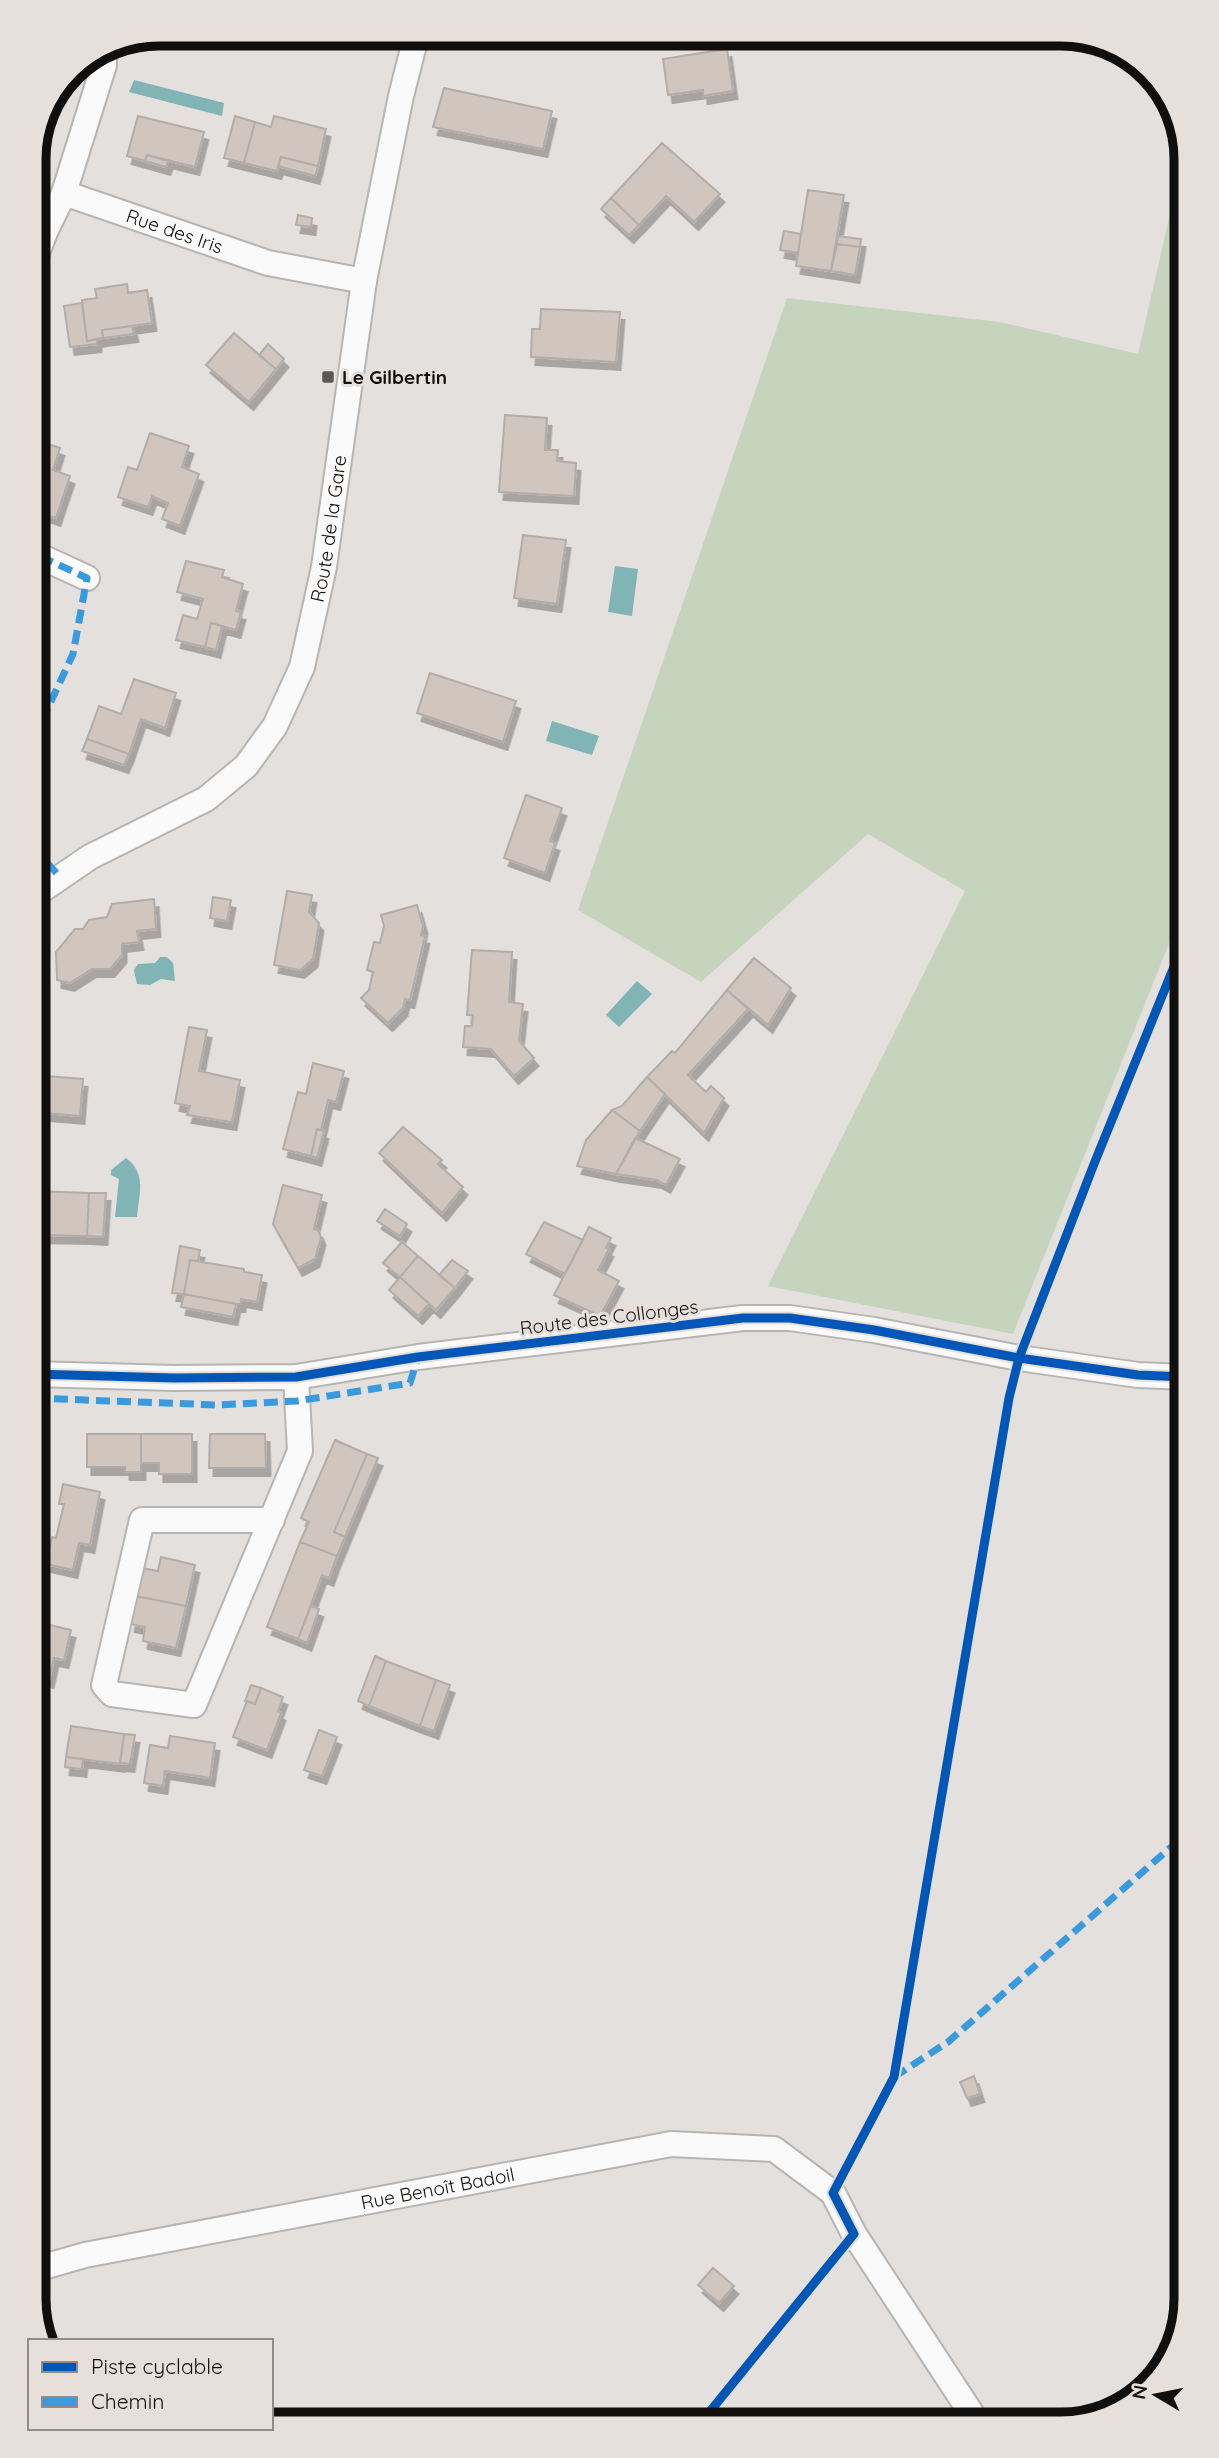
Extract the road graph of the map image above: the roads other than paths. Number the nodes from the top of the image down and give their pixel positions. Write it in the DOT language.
graph roads {
  1 [pos="414,46"];
  2 [pos="104,60"];
  3 [pos="64,193"];
  4 [pos="46,230"];
  5 [pos="364,281"];
  6 [pos="46,559"];
  7 [pos="87,578"];
  8 [pos="46,887"];
  9 [pos="46,1374"];
  10 [pos="1173,1376"];
  11 [pos="296,1377"];
  12 [pos="272,1520"];
  13 [pos="46,2266"];
  14 [pos="970,2412"];
  1 -- 5 [label="street, Route de la Gare"];
  2 -- 3 [label="street"];
  3 -- 4 [label="street"];
  3 -- 5 [label="street, Rue des Iris"];
  5 -- 8 [label="street, Route de la Gare"];
  6 -- 7 [label="street"];
  9 -- 11 [label="street, Route des Collonges"];
  10 -- 11 [label="street, Route des Collonges"];
  11 -- 12 [label="street"];
  12 -- 12 [label="street"];
  13 -- 14 [label="street, Rue Benoît Badoil"];
}
